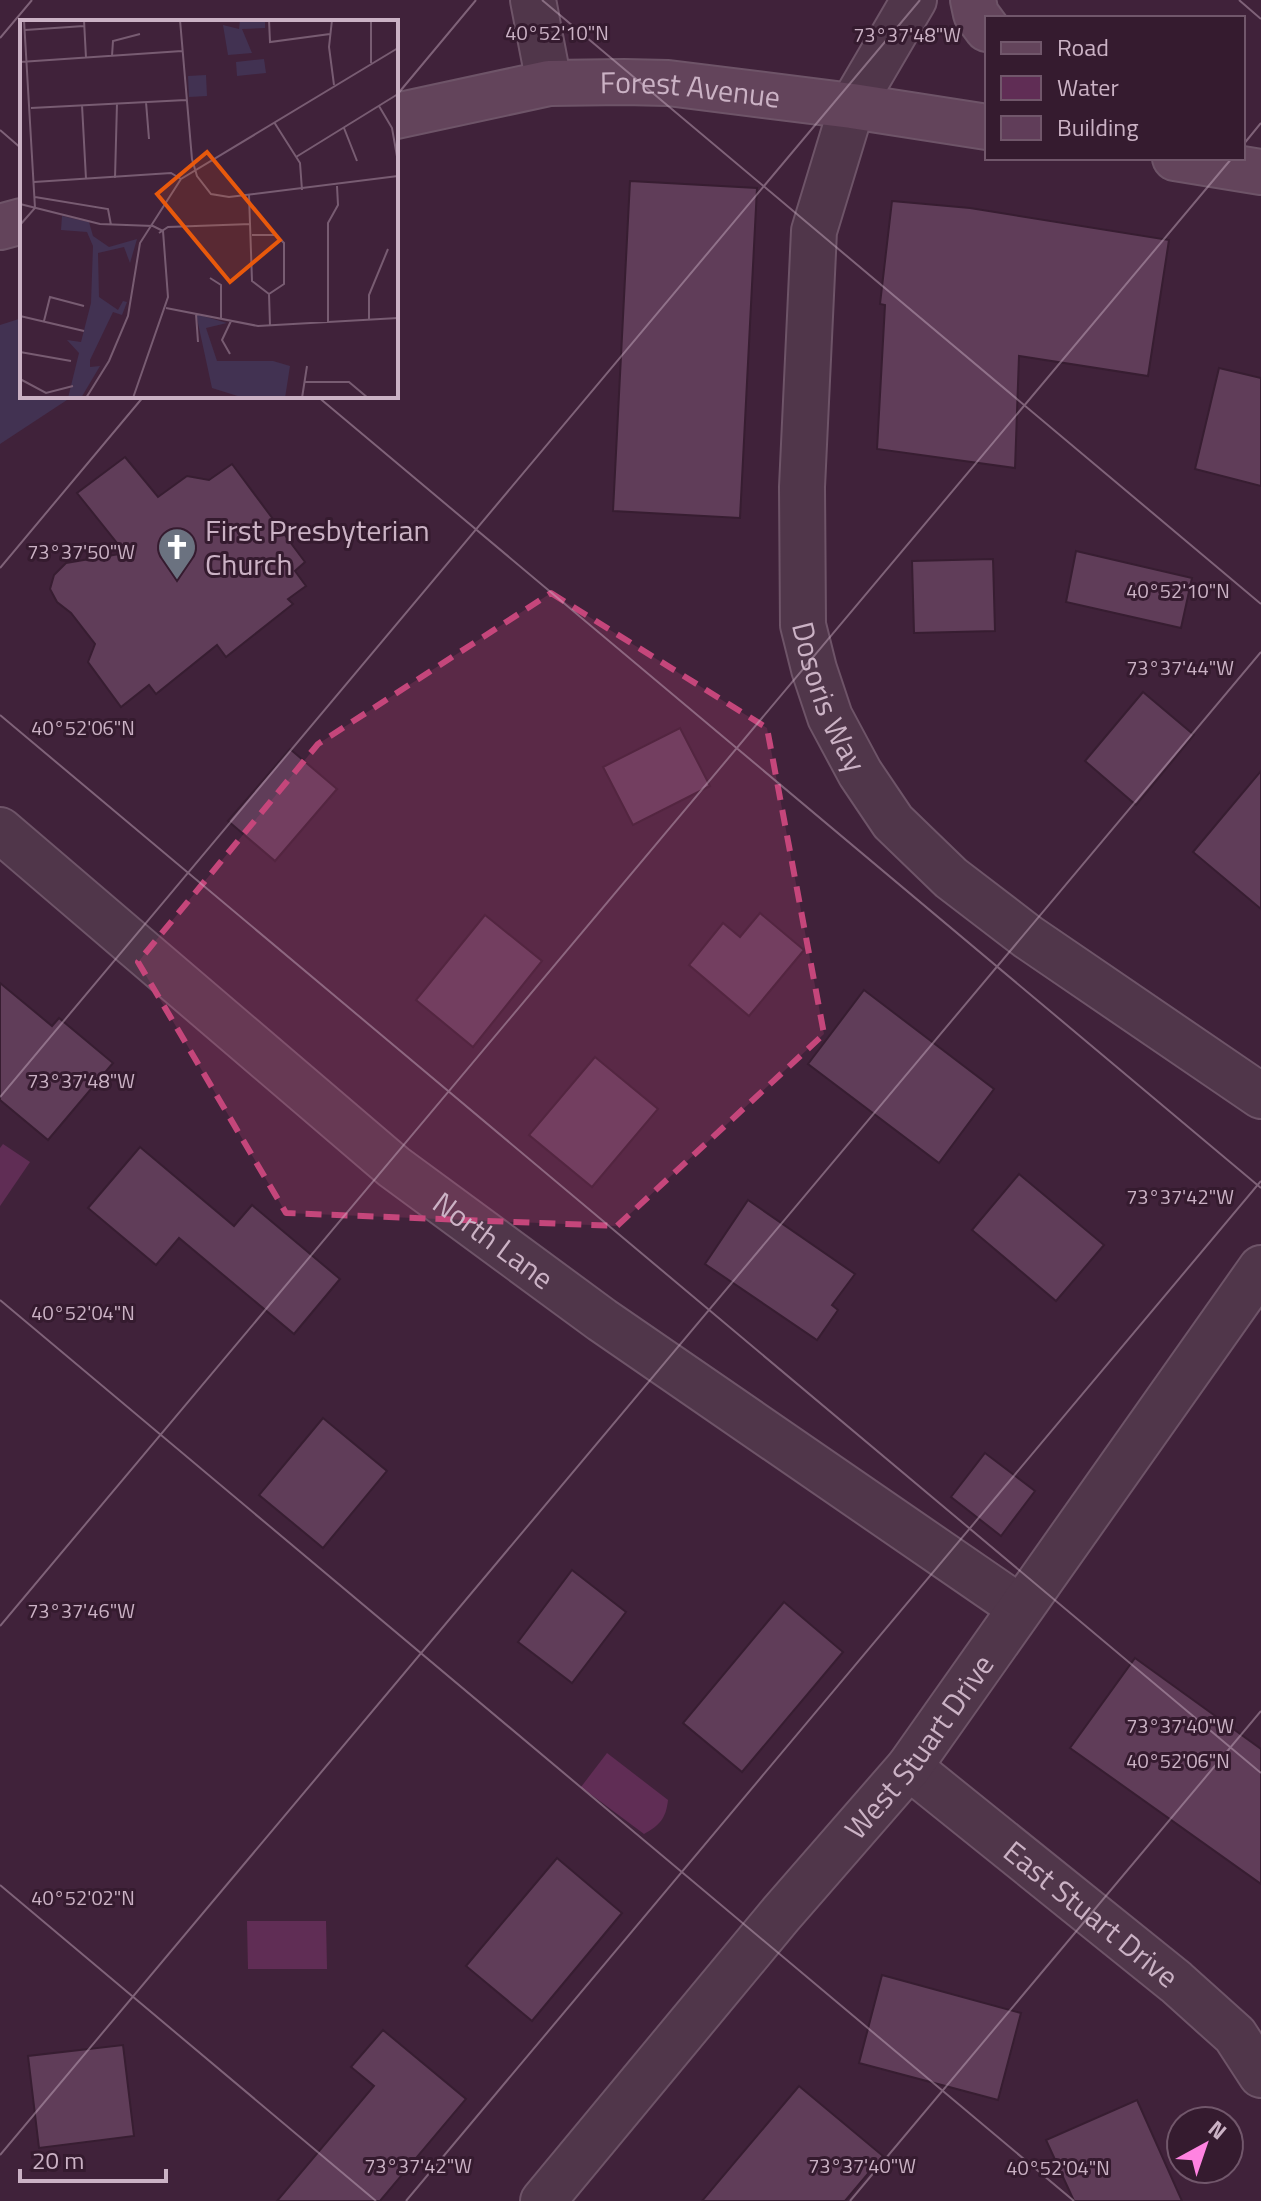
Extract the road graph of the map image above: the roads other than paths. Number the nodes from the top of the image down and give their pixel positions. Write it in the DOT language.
graph roads {
  1 [pos="533,0"];
  2 [pos="914,0"];
  3 [pos="973,0"];
  4 [pos="985,26"];
  5 [pos="549,83"];
  6 [pos="852,106"];
  7 [pos="398,116"];
  8 [pos="985,127"];
  9 [pos="1187,160"];
  10 [pos="1261,172"];
  11 [pos="20,222"];
  12 [pos="0,227"];
  13 [pos="0,830"];
  14 [pos="1261,1096"];
  15 [pos="1261,1268"];
  16 [pos="1019,1607"];
  17 [pos="909,1767"];
  18 [pos="1261,2075"];
  19 [pos="543,2201"];
  1 -- 5 [label="street"];
  2 -- 6 [label="street, Dosoris Way"];
  3 -- 4 [label="main road"];
  5 -- 6 [label="main road, Forest Avenue"];
  5 -- 7 [label="main road, Forest Avenue"];
  6 -- 8 [label="main road, Forest Avenue"];
  6 -- 14 [label="street, Dosoris Way"];
  9 -- 10 [label="main road"];
  11 -- 12 [label="main road"];
  13 -- 16 [label="street, North Lane"];
  15 -- 16 [label="street, West Stuart Drive"];
  16 -- 17 [label="street, West Stuart Drive"];
  17 -- 18 [label="street, East Stuart Drive"];
  17 -- 19 [label="street, West Stuart Drive"];
}
